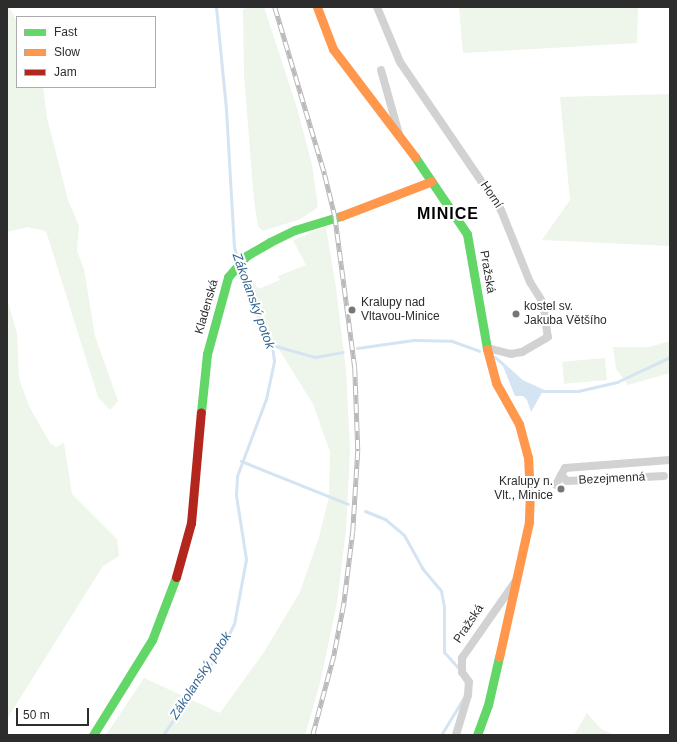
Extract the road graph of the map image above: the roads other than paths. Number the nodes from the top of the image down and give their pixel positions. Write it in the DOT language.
graph roads {
  1 [pos="316,7"];
  2 [pos="377,7"];
  3 [pos="381,70"];
  4 [pos="400,137"];
  5 [pos="432,181"];
  6 [pos="487,348"];
  7 [pos="670,460"];
  8 [pos="561,475"];
  9 [pos="664,476"];
  10 [pos="556,485"];
  11 [pos="518,578"];
  12 [pos="93,735"];
  13 [pos="456,735"];
  14 [pos="477,735"];
  1 -- 4 [label="main road, Pražská"];
  2 -- 6 [label="street, Horní"];
  3 -- 4 [label="street"];
  4 -- 5 [label="main road, Pražská"];
  5 -- 6 [label="main road, Pražská"];
  5 -- 12 [label="main road, Kladenská"];
  6 -- 11 [label="main road, Pražská"];
  7 -- 8 [label="street"];
  8 -- 9 [label="street, Bezejmenná"];
  8 -- 10 [label="street"];
  11 -- 13 [label="street, Pražská"];
  11 -- 14 [label="main road, Pražská"];
}
